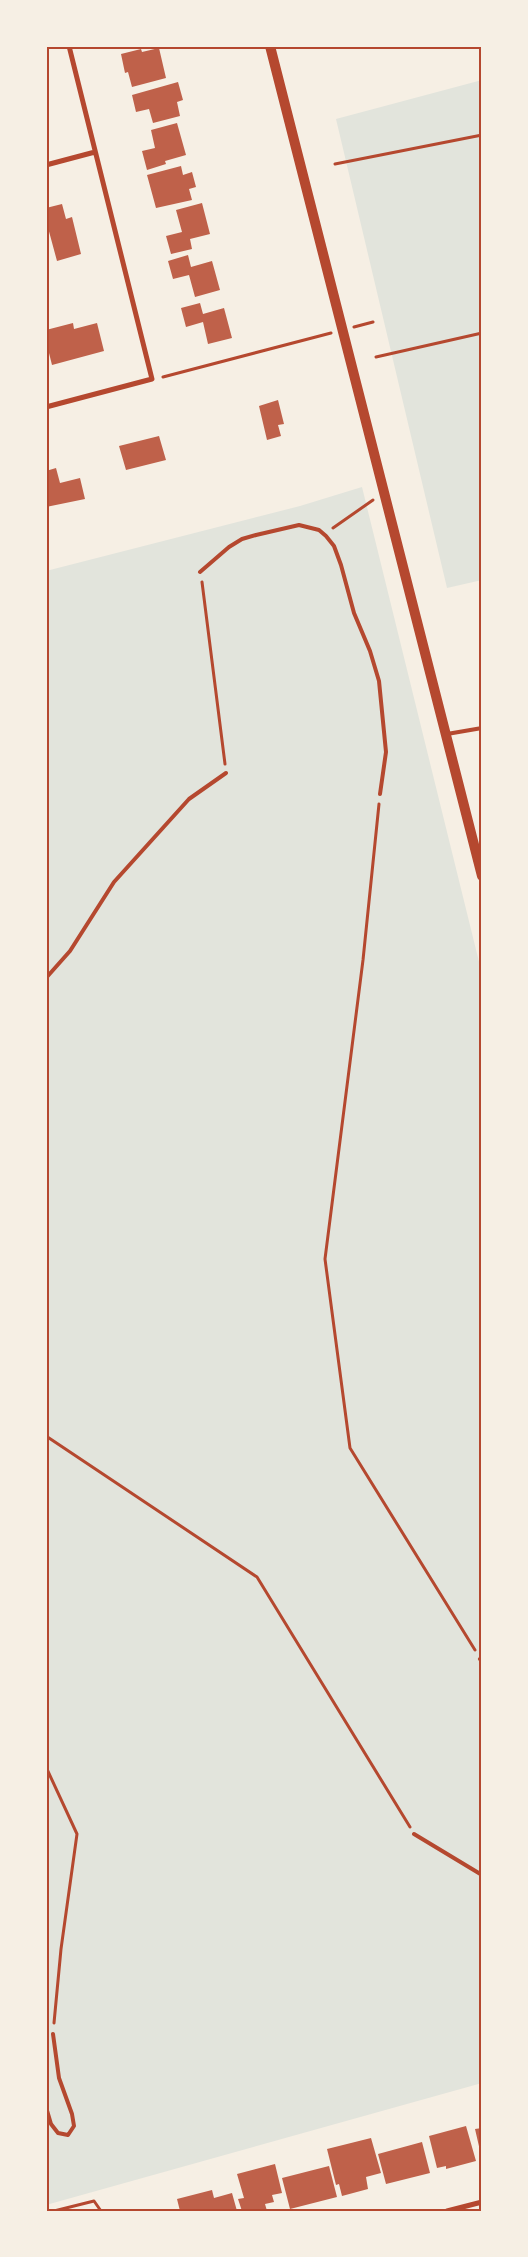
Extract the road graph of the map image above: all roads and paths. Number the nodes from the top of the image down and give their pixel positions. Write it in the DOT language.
graph roads {
  1 [pos="69,46"];
  2 [pos="270,46"];
  3 [pos="482,135"];
  4 [pos="95,152"];
  5 [pos="335,164"];
  6 [pos="46,165"];
  7 [pos="373,322"];
  8 [pos="343,330"];
  9 [pos="482,333"];
  10 [pos="376,357"];
  11 [pos="152,379"];
  12 [pos="46,407"];
  13 [pos="384,493"];
  14 [pos="326,536"];
  15 [pos="200,572"];
  16 [pos="482,728"];
  17 [pos="446,734"];
  18 [pos="226,773"];
  19 [pos="380,794"];
  20 [pos="482,876"];
  21 [pos="46,978"];
  22 [pos="46,1436"];
  23 [pos="481,1660"];
  24 [pos="46,1767"];
  25 [pos="414,1834"];
  26 [pos="482,1876"];
  27 [pos="53,2034"];
  28 [pos="46,2106"];
  29 [pos="482,2202"];
  30 [pos="54,2211"];
  31 [pos="101,2211"];
  32 [pos="447,2211"];
  1 -- 4 [label="street"];
  2 -- 8 [label="main road"];
  3 -- 5 [label="path"];
  4 -- 6 [label="street"];
  4 -- 11 [label="street"];
  7 -- 8 [label="path"];
  8 -- 11 [label="path"];
  8 -- 13 [label="main road"];
  9 -- 10 [label="path"];
  11 -- 12 [label="street"];
  13 -- 14 [label="path"];
  13 -- 17 [label="main road"];
  14 -- 15 [label="lane"];
  14 -- 19 [label="lane"];
  15 -- 18 [label="path"];
  16 -- 17 [label="lane"];
  17 -- 20 [label="main road"];
  18 -- 21 [label="lane"];
  19 -- 23 [label="path"];
  22 -- 25 [label="path"];
  24 -- 27 [label="path"];
  25 -- 26 [label="lane"];
  27 -- 28 [label="lane"];
  29 -- 32 [label="street"];
  30 -- 31 [label="path"];
}
